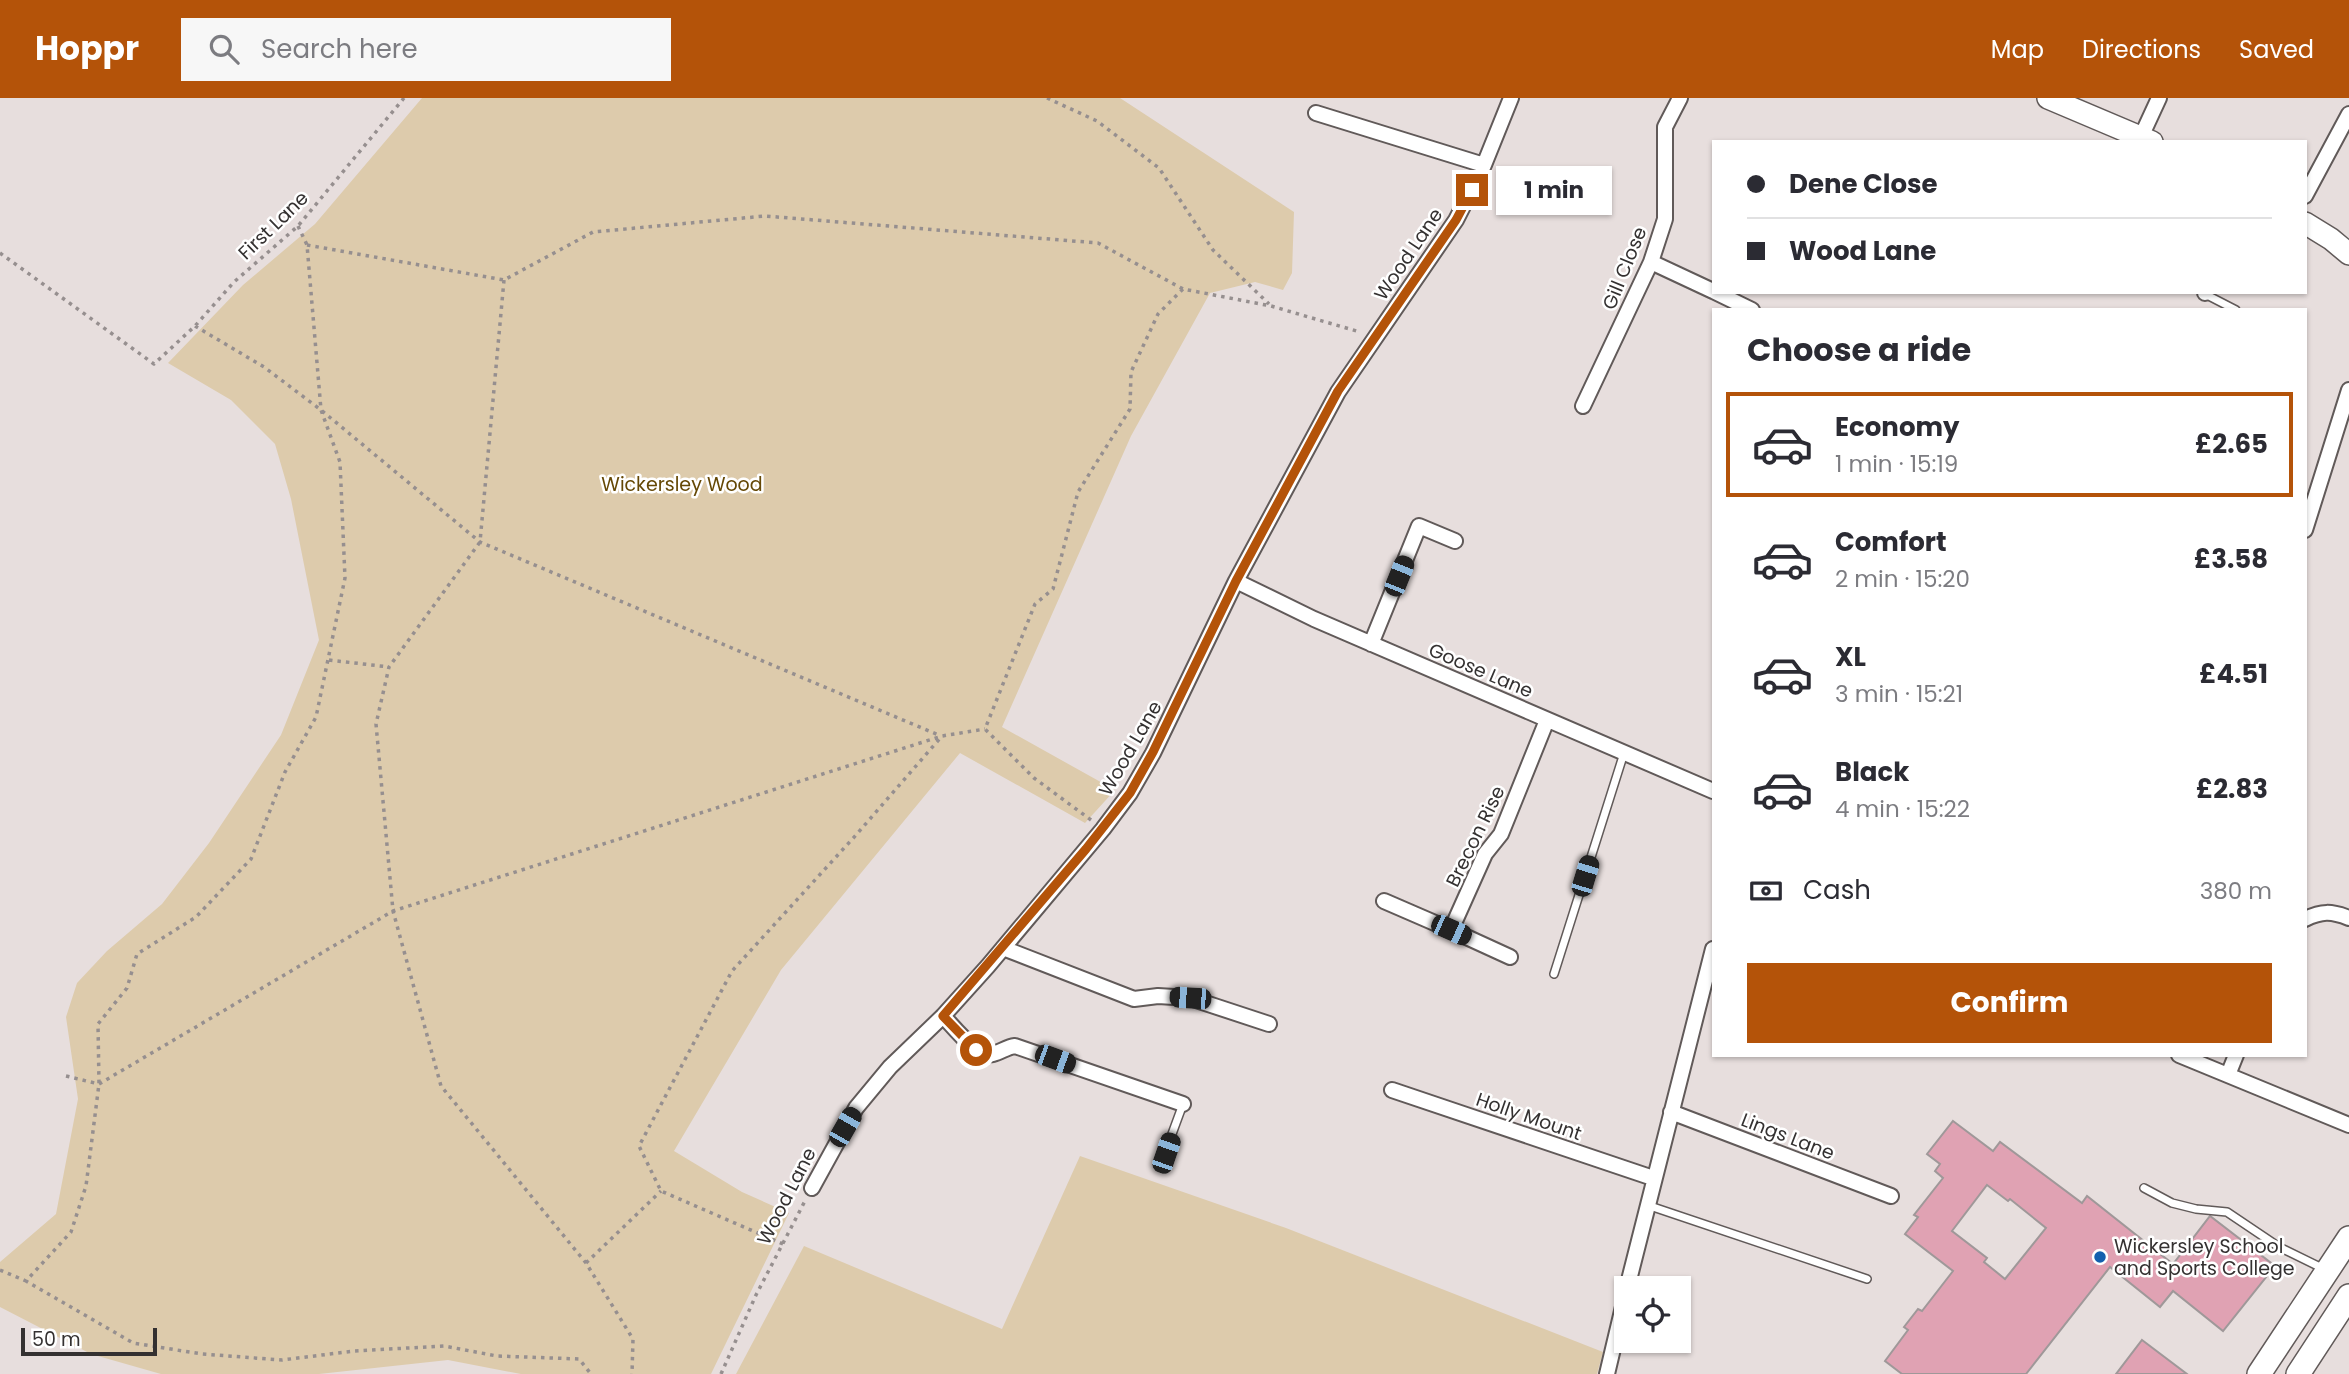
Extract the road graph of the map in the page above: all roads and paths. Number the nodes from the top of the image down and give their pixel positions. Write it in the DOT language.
graph roads {
  1 [pos="404,98"];
  2 [pos="1047,98"];
  3 [pos="1511,98"];
  4 [pos="1680,98"];
  5 [pos="2048,98"];
  6 [pos="2159,98"];
  7 [pos="1316,113"];
  8 [pos="2349,114"];
  9 [pos="2146,139"];
  10 [pos="1484,165"];
  11 [pos="2307,192"];
  12 [pos="2307,224"];
  13 [pos="298,226"];
  14 [pos="307,246"];
  15 [pos="0,253"];
  16 [pos="2349,254"];
  17 [pos="1651,261"];
  18 [pos="504,280"];
  19 [pos="1183,289"];
  20 [pos="1712,291"];
  21 [pos="2206,294"];
  22 [pos="1734,296"];
  23 [pos="1271,306"];
  24 [pos="1749,308"];
  25 [pos="2232,308"];
  26 [pos="195,326"];
  27 [pos="1375,336"];
  28 [pos="2349,390"];
  29 [pos="1583,406"];
  30 [pos="320,410"];
  31 [pos="2307,524"];
  32 [pos="1455,541"];
  33 [pos="480,542"];
  34 [pos="1236,581"];
  35 [pos="1371,644"];
  36 [pos="328,660"];
  37 [pos="389,667"];
  38 [pos="1547,720"];
  39 [pos="985,729"];
  40 [pos="942,736"];
  41 [pos="1624,753"];
  42 [pos="1712,791"];
  43 [pos="1102,829"];
  44 [pos="1384,901"];
  45 [pos="393,911"];
  46 [pos="2307,918"];
  47 [pos="2349,918"];
  48 [pos="1451,930"];
  49 [pos="1003,948"];
  50 [pos="1712,953"];
  51 [pos="1510,957"];
  52 [pos="1553,974"];
  53 [pos="943,1016"];
  54 [pos="1269,1024"];
  55 [pos="2184,1057"];
  56 [pos="2235,1057"];
  57 [pos="2228,1075"];
  58 [pos="66,1076"];
  59 [pos="99,1084"];
  60 [pos="1392,1090"];
  61 [pos="1182,1104"];
  62 [pos="1671,1112"];
  63 [pos="2349,1125"];
  64 [pos="1166,1153"];
  65 [pos="1653,1178"];
  66 [pos="812,1188"];
  67 [pos="2144,1188"];
  68 [pos="661,1191"];
  69 [pos="1891,1196"];
  70 [pos="1647,1205"];
  71 [pos="2349,1238"];
  72 [pos="783,1244"];
  73 [pos="586,1263"];
  74 [pos="0,1270"];
  75 [pos="2328,1271"];
  76 [pos="1630,1276"];
  77 [pos="1867,1279"];
  78 [pos="26,1281"];
  79 [pos="2349,1296"];
  80 [pos="1614,1345"];
  81 [pos="2316,1347"];
  82 [pos="591,1374"];
  83 [pos="632,1374"];
  84 [pos="721,1374"];
  85 [pos="1607,1374"];
  86 [pos="2259,1374"];
  87 [pos="2298,1374"];
  88 [pos="2309,1374"];
  1 -- 13 [label="path, First Lane"];
  2 -- 23 [label="path"];
  3 -- 10 [label="street, Wood Lane"];
  4 -- 17 [label="street, Gill Close"];
  5 -- 9 [label="main road"];
  6 -- 9 [label="street"];
  7 -- 10 [label="street"];
  8 -- 11 [label="street"];
  10 -- 27 [label="street, Wood Lane"];
  12 -- 16 [label="main road"];
  13 -- 14 [label="path"];
  13 -- 26 [label="path, First Lane"];
  14 -- 18 [label="path"];
  14 -- 30 [label="path"];
  15 -- 26 [label="path, First Lane"];
  17 -- 20 [label="street"];
  17 -- 29 [label="street, Gill Close"];
  18 -- 19 [label="path"];
  18 -- 33 [label="path"];
  19 -- 23 [label="path"];
  19 -- 39 [label="path"];
  21 -- 25 [label="lane"];
  22 -- 24 [label="street"];
  23 -- 27 [label="path"];
  26 -- 30 [label="path"];
  27 -- 34 [label="street, Wood Lane"];
  28 -- 31 [label="street"];
  30 -- 33 [label="path"];
  30 -- 36 [label="path"];
  32 -- 35 [label="street"];
  33 -- 37 [label="path"];
  33 -- 40 [label="path"];
  34 -- 35 [label="street, Goose Lane"];
  34 -- 43 [label="street, Wood Lane"];
  35 -- 38 [label="street, Goose Lane"];
  36 -- 37 [label="path"];
  36 -- 59 [label="path"];
  37 -- 45 [label="path"];
  38 -- 41 [label="street, Goose Lane"];
  38 -- 48 [label="street, Brecon Rise"];
  39 -- 40 [label="path"];
  39 -- 43 [label="path"];
  40 -- 45 [label="path"];
  40 -- 68 [label="path"];
  41 -- 42 [label="street, Goose Lane"];
  41 -- 52 [label="lane"];
  43 -- 49 [label="street, Wood Lane"];
  44 -- 48 [label="street"];
  45 -- 59 [label="path"];
  45 -- 73 [label="path"];
  46 -- 47 [label="street"];
  48 -- 51 [label="street"];
  49 -- 53 [label="street, Wood Lane"];
  49 -- 54 [label="street"];
  50 -- 62 [label="street"];
  53 -- 61 [label="street"];
  53 -- 66 [label="street, Wood Lane"];
  55 -- 57 [label="street"];
  56 -- 57 [label="street"];
  57 -- 63 [label="street"];
  58 -- 59 [label="path"];
  59 -- 78 [label="path"];
  60 -- 65 [label="street, Holly Mount"];
  61 -- 64 [label="lane"];
  62 -- 65 [label="street"];
  62 -- 69 [label="street, Lings Lane"];
  65 -- 70 [label="street"];
  66 -- 72 [label="path, Wood Lane"];
  67 -- 75 [label="lane"];
  68 -- 72 [label="path"];
  68 -- 73 [label="path"];
  70 -- 76 [label="street"];
  70 -- 77 [label="lane"];
  71 -- 75 [label="main road"];
  72 -- 84 [label="path, Wood Lane"];
  73 -- 83 [label="path"];
  74 -- 78 [label="path"];
  75 -- 86 [label="main road"];
  78 -- 82 [label="path"];
  79 -- 81 [label="main road"];
  80 -- 85 [label="street"];
  81 -- 87 [label="main road"];
  81 -- 88 [label="street"];
}
